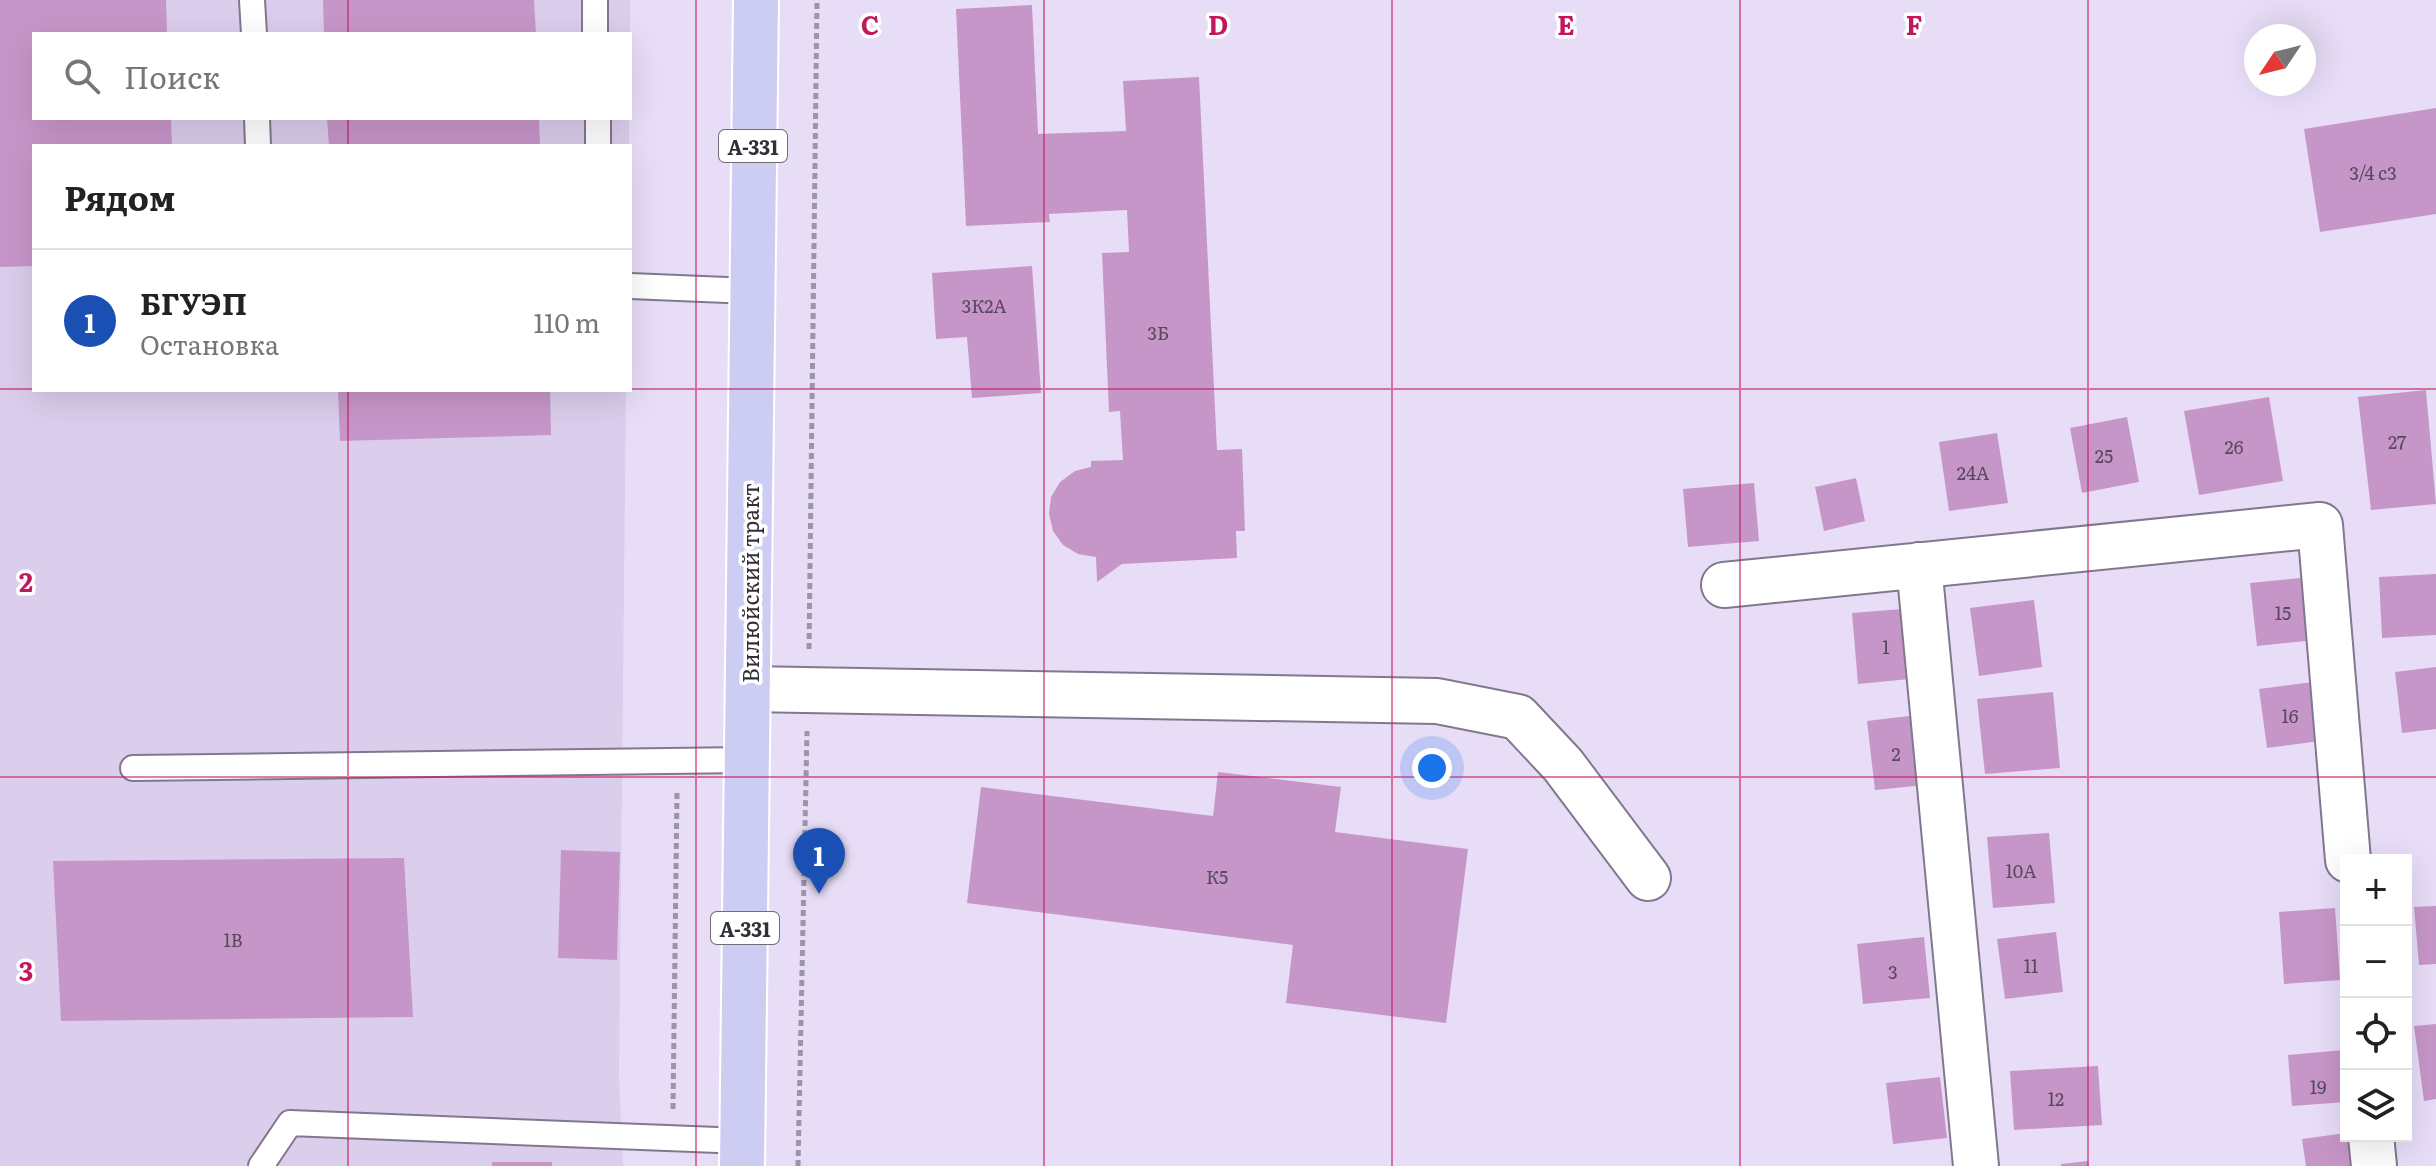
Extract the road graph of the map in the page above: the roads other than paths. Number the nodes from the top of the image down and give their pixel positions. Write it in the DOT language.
graph roads {
  1 [pos="252,0"];
  2 [pos="595,0"];
  3 [pos="756,0"];
  4 [pos="254,32"];
  5 [pos="595,32"];
  6 [pos="257,120"];
  7 [pos="598,120"];
  8 [pos="258,144"];
  9 [pos="598,144"];
  10 [pos="632,286"];
  11 [pos="751,291"];
  12 [pos="1919,565"];
  13 [pos="1724,585"];
  14 [pos="748,689"];
  15 [pos="747,760"];
  16 [pos="133,768"];
  17 [pos="2347,854"];
  18 [pos="1648,878"];
  19 [pos="2372,1142"];
  20 [pos="742,1154"];
  21 [pos="261,1166"];
  22 [pos="1976,1166"];
  23 [pos="2374,1166"];
  1 -- 4 [label="lane"];
  2 -- 5 [label="lane"];
  3 -- 11 [label="main road, Вилюйский тракт / А-331"];
  6 -- 8 [label="lane"];
  7 -- 9 [label="lane"];
  10 -- 11 [label="lane"];
  11 -- 14 [label="main road, Вилюйский тракт / А-331"];
  12 -- 13 [label="street"];
  12 -- 17 [label="street"];
  12 -- 22 [label="street"];
  14 -- 15 [label="main road, Вилюйский тракт / А-331"];
  14 -- 18 [label="street"];
  15 -- 16 [label="lane"];
  15 -- 20 [label="main road, Вилюйский тракт / А-331"];
  19 -- 23 [label="street"];
  20 -- 21 [label="lane"];
}
